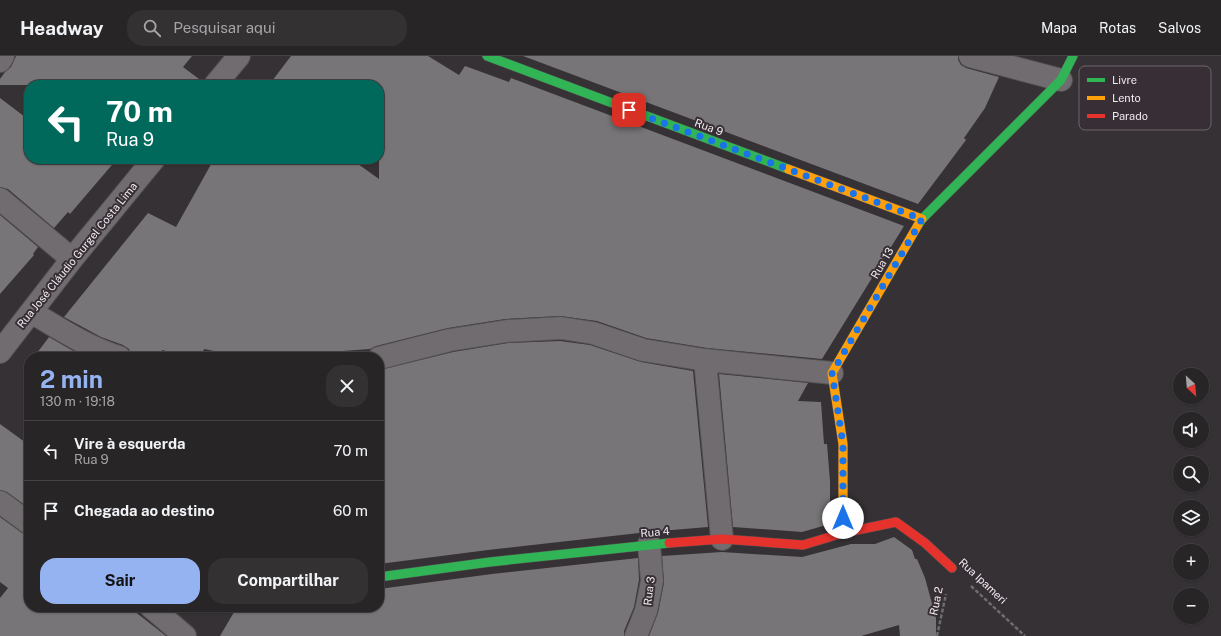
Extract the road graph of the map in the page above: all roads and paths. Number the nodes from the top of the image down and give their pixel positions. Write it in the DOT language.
graph roads {
  1 [pos="3,56"];
  2 [pos="239,56"];
  3 [pos="487,56"];
  4 [pos="970,56"];
  5 [pos="1073,56"];
  6 [pos="0,61"];
  7 [pos="219,80"];
  8 [pos="1061,80"];
  9 [pos="150,164"];
  10 [pos="0,199"];
  11 [pos="922,219"];
  12 [pos="72,259"];
  13 [pos="31,312"];
  14 [pos="0,352"];
  15 [pos="104,352"];
  16 [pos="384,357"];
  17 [pos="705,360"];
  18 [pos="832,373"];
  19 [pos="0,502"];
  20 [pos="24,519"];
  21 [pos="843,533"];
  22 [pos="722,539"];
  23 [pos="925,543"];
  24 [pos="649,544"];
  25 [pos="952,568"];
  26 [pos="384,576"];
  27 [pos="157,612"];
  28 [pos="185,636"];
  29 [pos="636,636"];
  30 [pos="937,636"];
  31 [pos="1025,636"];
  1 -- 6 [label="street"];
  2 -- 7 [label="street"];
  3 -- 11 [label="street, Rua 9"];
  4 -- 8 [label="street"];
  5 -- 8 [label="street, Rua 13"];
  8 -- 11 [label="street, Rua 13"];
  9 -- 12 [label="street, Rua José Cláudio Gurgel Costa Lima"];
  10 -- 12 [label="street"];
  11 -- 18 [label="street, Rua 13"];
  12 -- 13 [label="street, Rua José Cláudio Gurgel Costa Lima"];
  13 -- 14 [label="street, Rua José Cláudio Gurgel Costa Lima"];
  13 -- 15 [label="street"];
  16 -- 17 [label="street"];
  17 -- 18 [label="street"];
  17 -- 22 [label="street"];
  18 -- 21 [label="street"];
  19 -- 20 [label="street"];
  21 -- 22 [label="street, Rua 4"];
  21 -- 23 [label="street, Rua 4"];
  22 -- 24 [label="street, Rua 4"];
  23 -- 25 [label="street, Rua Ipameri"];
  24 -- 26 [label="street, Rua 4"];
  24 -- 29 [label="street, Rua 3"];
  25 -- 30 [label="path, Rua 2"];
  25 -- 31 [label="path, Rua Ipameri"];
  27 -- 28 [label="street"];
}
